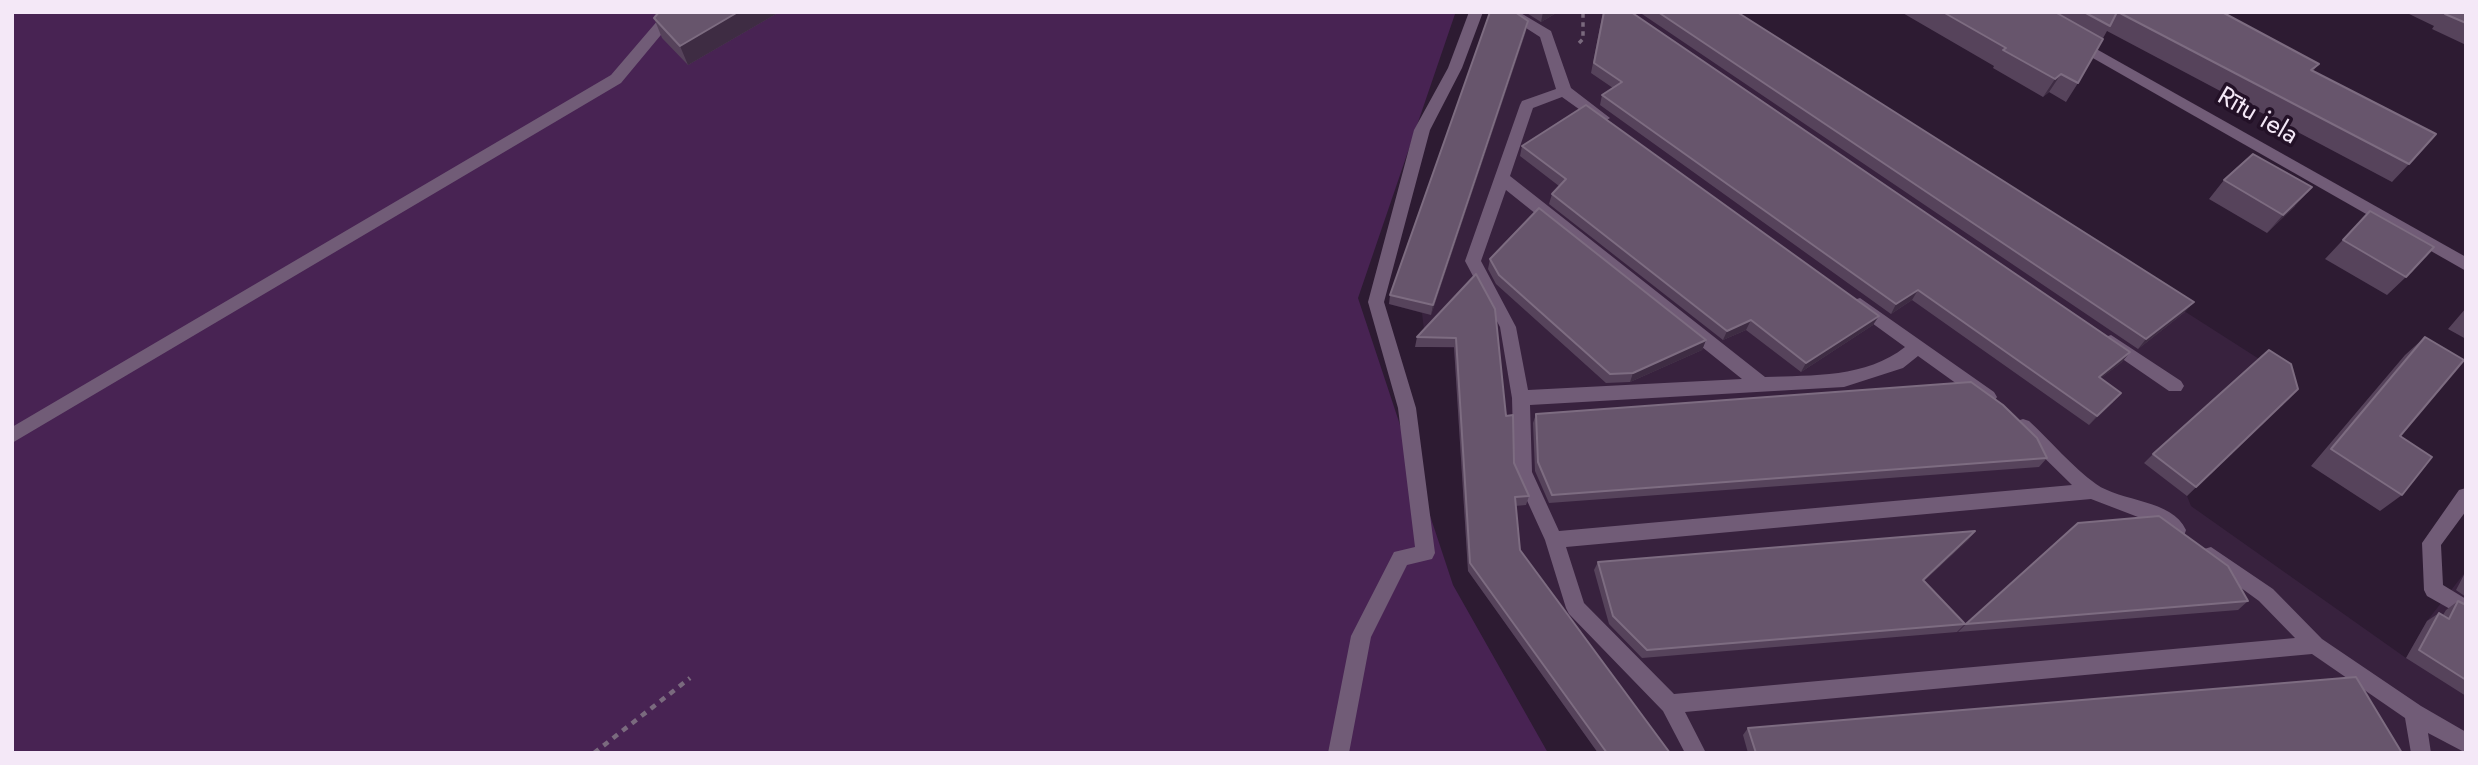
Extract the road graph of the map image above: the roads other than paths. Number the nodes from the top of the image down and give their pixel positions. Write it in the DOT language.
graph roads {
  1 [pos="674,12"];
  2 [pos="1476,12"];
  3 [pos="1508,12"];
  4 [pos="2059,33"];
  5 [pos="1564,91"];
  6 [pos="1619,131"];
  7 [pos="1503,178"];
  8 [pos="2466,265"];
  9 [pos="1852,298"];
  10 [pos="2095,332"];
  11 [pos="1918,346"];
  12 [pos="1761,384"];
  13 [pos="2175,386"];
  14 [pos="1521,398"];
  15 [pos="12,436"];
  16 [pos="2091,491"];
  17 [pos="2466,496"];
  18 [pos="1554,540"];
  19 [pos="2466,610"];
  20 [pos="2315,645"];
  21 [pos="1670,704"];
  22 [pos="2414,713"];
  23 [pos="2466,744"];
  24 [pos="1338,753"];
  25 [pos="1696,753"];
  26 [pos="2421,753"];
  1 -- 15 [label="street"];
  2 -- 24 [label="street"];
  3 -- 5 [label="street"];
  4 -- 8 [label="street, Rītu iela"];
  5 -- 6 [label="street"];
  5 -- 7 [label="street"];
  7 -- 12 [label="street"];
  7 -- 14 [label="street"];
  9 -- 11 [label="street"];
  10 -- 13 [label="street"];
  11 -- 12 [label="street"];
  11 -- 16 [label="street"];
  12 -- 14 [label="street"];
  14 -- 18 [label="street"];
  16 -- 18 [label="street"];
  16 -- 20 [label="street"];
  17 -- 19 [label="street"];
  18 -- 21 [label="street"];
  20 -- 21 [label="street"];
  20 -- 22 [label="street"];
  21 -- 25 [label="street"];
  22 -- 23 [label="street"];
  22 -- 26 [label="street"];
}
